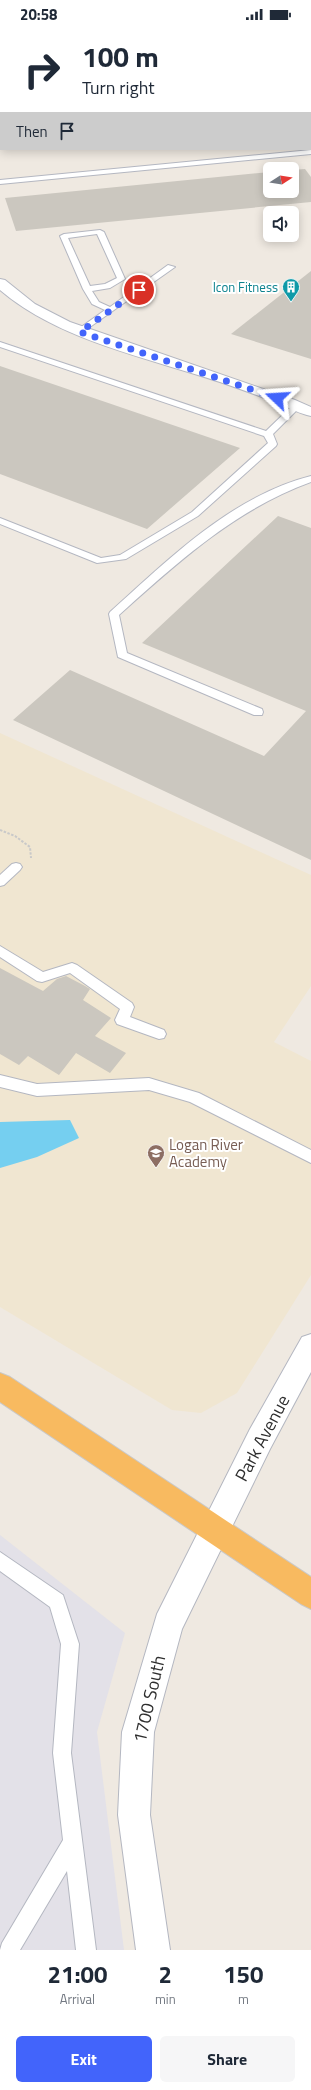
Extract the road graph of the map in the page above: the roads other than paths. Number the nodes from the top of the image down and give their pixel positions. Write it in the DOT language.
graph roads {
  1 [pos="311,150"];
  2 [pos="0,182"];
  3 [pos="171,267"];
  4 [pos="2,288"];
  5 [pos="87,289"];
  6 [pos="111,310"];
  7 [pos="80,332"];
  8 [pos="0,344"];
  9 [pos="297,406"];
  10 [pos="311,412"];
  11 [pos="268,434"];
  12 [pos="311,479"];
  13 [pos="0,521"];
  14 [pos="258,712"];
  15 [pos="16,867"];
  16 [pos="0,882"];
  17 [pos="0,952"];
  18 [pos="159,1034"];
  19 [pos="0,1081"];
  20 [pos="311,1157"];
  21 [pos="311,1346"];
  22 [pos="0,1386"];
  23 [pos="214,1531"];
  24 [pos="0,1561"];
  25 [pos="311,1594"];
  26 [pos="73,1842"];
  27 [pos="9,1950"];
  28 [pos="86,1950"];
  29 [pos="153,1950"];
  1 -- 2 [label="lane"];
  3 -- 6 [label="lane"];
  4 -- 7 [label="street"];
  5 -- 5 [label="lane"];
  5 -- 6 [label="lane"];
  6 -- 7 [label="lane"];
  7 -- 9 [label="street"];
  8 -- 11 [label="lane"];
  9 -- 10 [label="street"];
  9 -- 11 [label="lane"];
  11 -- 13 [label="lane"];
  12 -- 14 [label="lane"];
  15 -- 16 [label="lane"];
  17 -- 18 [label="lane"];
  19 -- 20 [label="lane"];
  21 -- 23 [label="street, Park Avenue"];
  22 -- 23 [label="highway"];
  23 -- 25 [label="highway"];
  23 -- 29 [label="street, 1700 South"];
  24 -- 26 [label="lane"];
  26 -- 27 [label="lane"];
  26 -- 28 [label="lane"];
}
